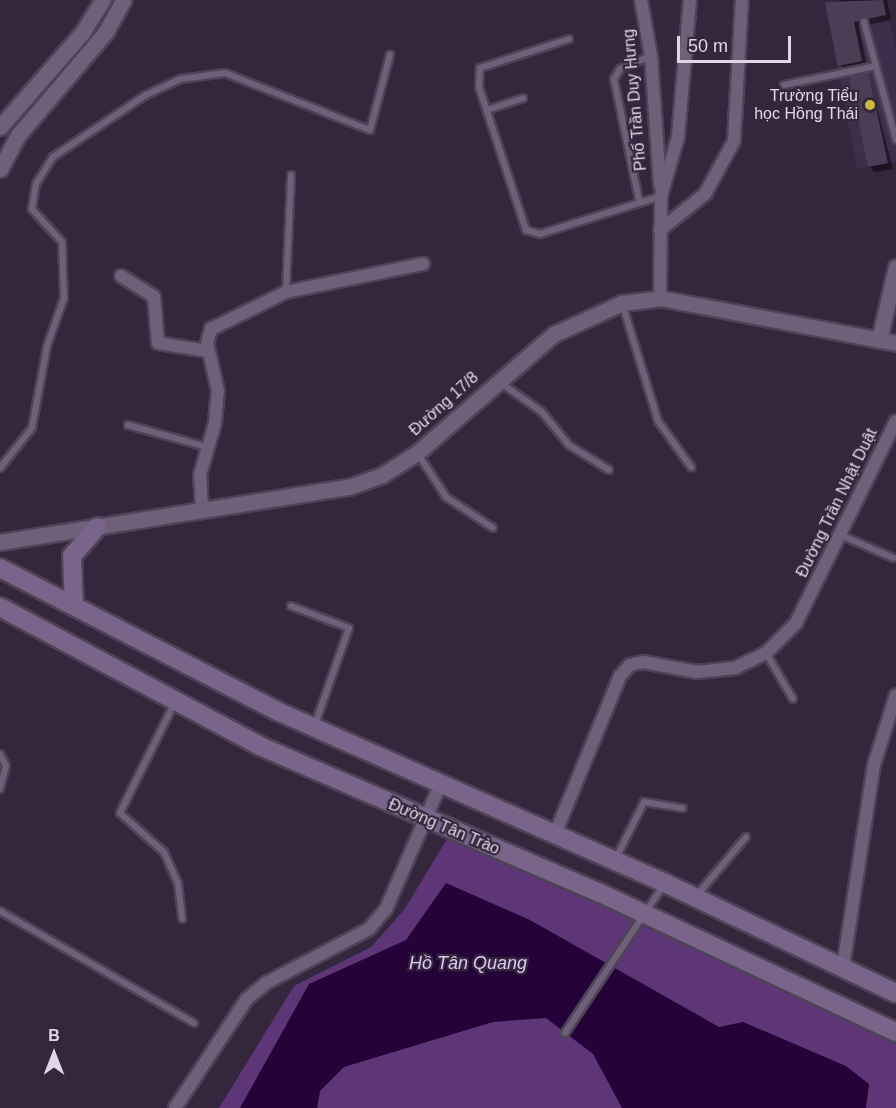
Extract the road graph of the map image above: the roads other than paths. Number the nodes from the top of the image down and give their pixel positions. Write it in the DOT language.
graph roads {
  1 [pos="103,0"];
  2 [pos="123,0"];
  3 [pos="641,0"];
  4 [pos="690,0"];
  5 [pos="742,0"];
  6 [pos="864,22"];
  7 [pos="569,39"];
  8 [pos="390,55"];
  9 [pos="651,56"];
  10 [pos="876,66"];
  11 [pos="784,85"];
  12 [pos="523,98"];
  13 [pos="487,110"];
  14 [pos="892,113"];
  15 [pos="0,127"];
  16 [pos="896,140"];
  17 [pos="0,169"];
  18 [pos="291,175"];
  19 [pos="661,196"];
  20 [pos="639,200"];
  21 [pos="660,230"];
  22 [pos="423,264"];
  23 [pos="896,267"];
  24 [pos="121,276"];
  25 [pos="286,292"];
  26 [pos="660,298"];
  27 [pos="622,303"];
  28 [pos="879,340"];
  29 [pos="896,343"];
  30 [pos="208,351"];
  31 [pos="498,381"];
  32 [pos="896,421"];
  33 [pos="128,424"];
  34 [pos="207,447"];
  35 [pos="417,453"];
  36 [pos="691,467"];
  37 [pos="0,468"];
  38 [pos="609,470"];
  39 [pos="202,510"];
  40 [pos="97,527"];
  41 [pos="493,528"];
  42 [pos="843,536"];
  43 [pos="0,542"];
  44 [pos="893,558"];
  45 [pos="0,568"];
  46 [pos="74,606"];
  47 [pos="291,606"];
  48 [pos="0,607"];
  49 [pos="766,653"];
  50 [pos="896,694"];
  51 [pos="793,699"];
  52 [pos="175,702"];
  53 [pos="313,727"];
  54 [pos="0,754"];
  55 [pos="441,783"];
  56 [pos="0,789"];
  57 [pos="682,808"];
  58 [pos="426,821"];
  59 [pos="555,834"];
  60 [pos="746,837"];
  61 [pos="615,861"];
  62 [pos="665,883"];
  63 [pos="695,897"];
  64 [pos="0,911"];
  65 [pos="647,914"];
  66 [pos="182,919"];
  67 [pos="843,967"];
  68 [pos="896,993"];
  69 [pos="194,1023"];
  70 [pos="896,1032"];
  71 [pos="565,1033"];
  72 [pos="175,1108"];
  1 -- 15 [label="street"];
  2 -- 17 [label="street"];
  3 -- 9 [label="street, Phố Trần Duy Hưng"];
  4 -- 19 [label="street"];
  5 -- 21 [label="street"];
  6 -- 10 [label="lane"];
  7 -- 13 [label="lane"];
  8 -- 37 [label="lane"];
  9 -- 19 [label="street, Phố Trần Duy Hưng"];
  9 -- 20 [label="lane"];
  10 -- 11 [label="lane"];
  10 -- 14 [label="lane"];
  12 -- 13 [label="lane"];
  13 -- 20 [label="lane"];
  14 -- 16 [label="lane"];
  18 -- 25 [label="lane"];
  19 -- 20 [label="lane"];
  19 -- 21 [label="street"];
  21 -- 26 [label="street"];
  22 -- 25 [label="street"];
  23 -- 28 [label="street"];
  24 -- 30 [label="street"];
  25 -- 30 [label="street"];
  26 -- 27 [label="street, Đường 17/8"];
  26 -- 28 [label="street, Đường 17/8"];
  27 -- 31 [label="street, Đường 17/8"];
  27 -- 36 [label="lane"];
  28 -- 29 [label="street, Đường 17/8"];
  30 -- 34 [label="street"];
  31 -- 35 [label="street, Đường 17/8"];
  31 -- 38 [label="lane"];
  32 -- 42 [label="street, Đường Trần Nhật Duật"];
  33 -- 34 [label="lane"];
  34 -- 39 [label="street"];
  35 -- 39 [label="street, Đường 17/8"];
  35 -- 41 [label="lane"];
  39 -- 40 [label="street, Đường 17/8"];
  40 -- 43 [label="street, Đường 17/8"];
  40 -- 46 [label="main road"];
  42 -- 44 [label="lane"];
  42 -- 49 [label="street, Đường Trần Nhật Duật"];
  45 -- 46 [label="main road"];
  46 -- 53 [label="main road"];
  47 -- 53 [label="lane"];
  48 -- 52 [label="main road, Đường Tân Trào"];
  49 -- 51 [label="lane"];
  49 -- 59 [label="street, Đường Trần Nhật Duật"];
  50 -- 67 [label="street"];
  52 -- 58 [label="main road, Đường Tân Trào"];
  52 -- 66 [label="lane"];
  53 -- 55 [label="main road"];
  54 -- 56 [label="lane"];
  55 -- 58 [label="street"];
  55 -- 59 [label="main road"];
  57 -- 61 [label="lane"];
  58 -- 65 [label="main road, Đường Tân Trào"];
  58 -- 72 [label="street"];
  59 -- 61 [label="main road"];
  60 -- 63 [label="lane"];
  61 -- 62 [label="main road"];
  62 -- 63 [label="main road"];
  62 -- 65 [label="lane"];
  63 -- 67 [label="main road"];
  64 -- 69 [label="lane"];
  65 -- 70 [label="main road, Đường Tân Trào"];
  65 -- 71 [label="lane"];
  67 -- 68 [label="main road"];
}
